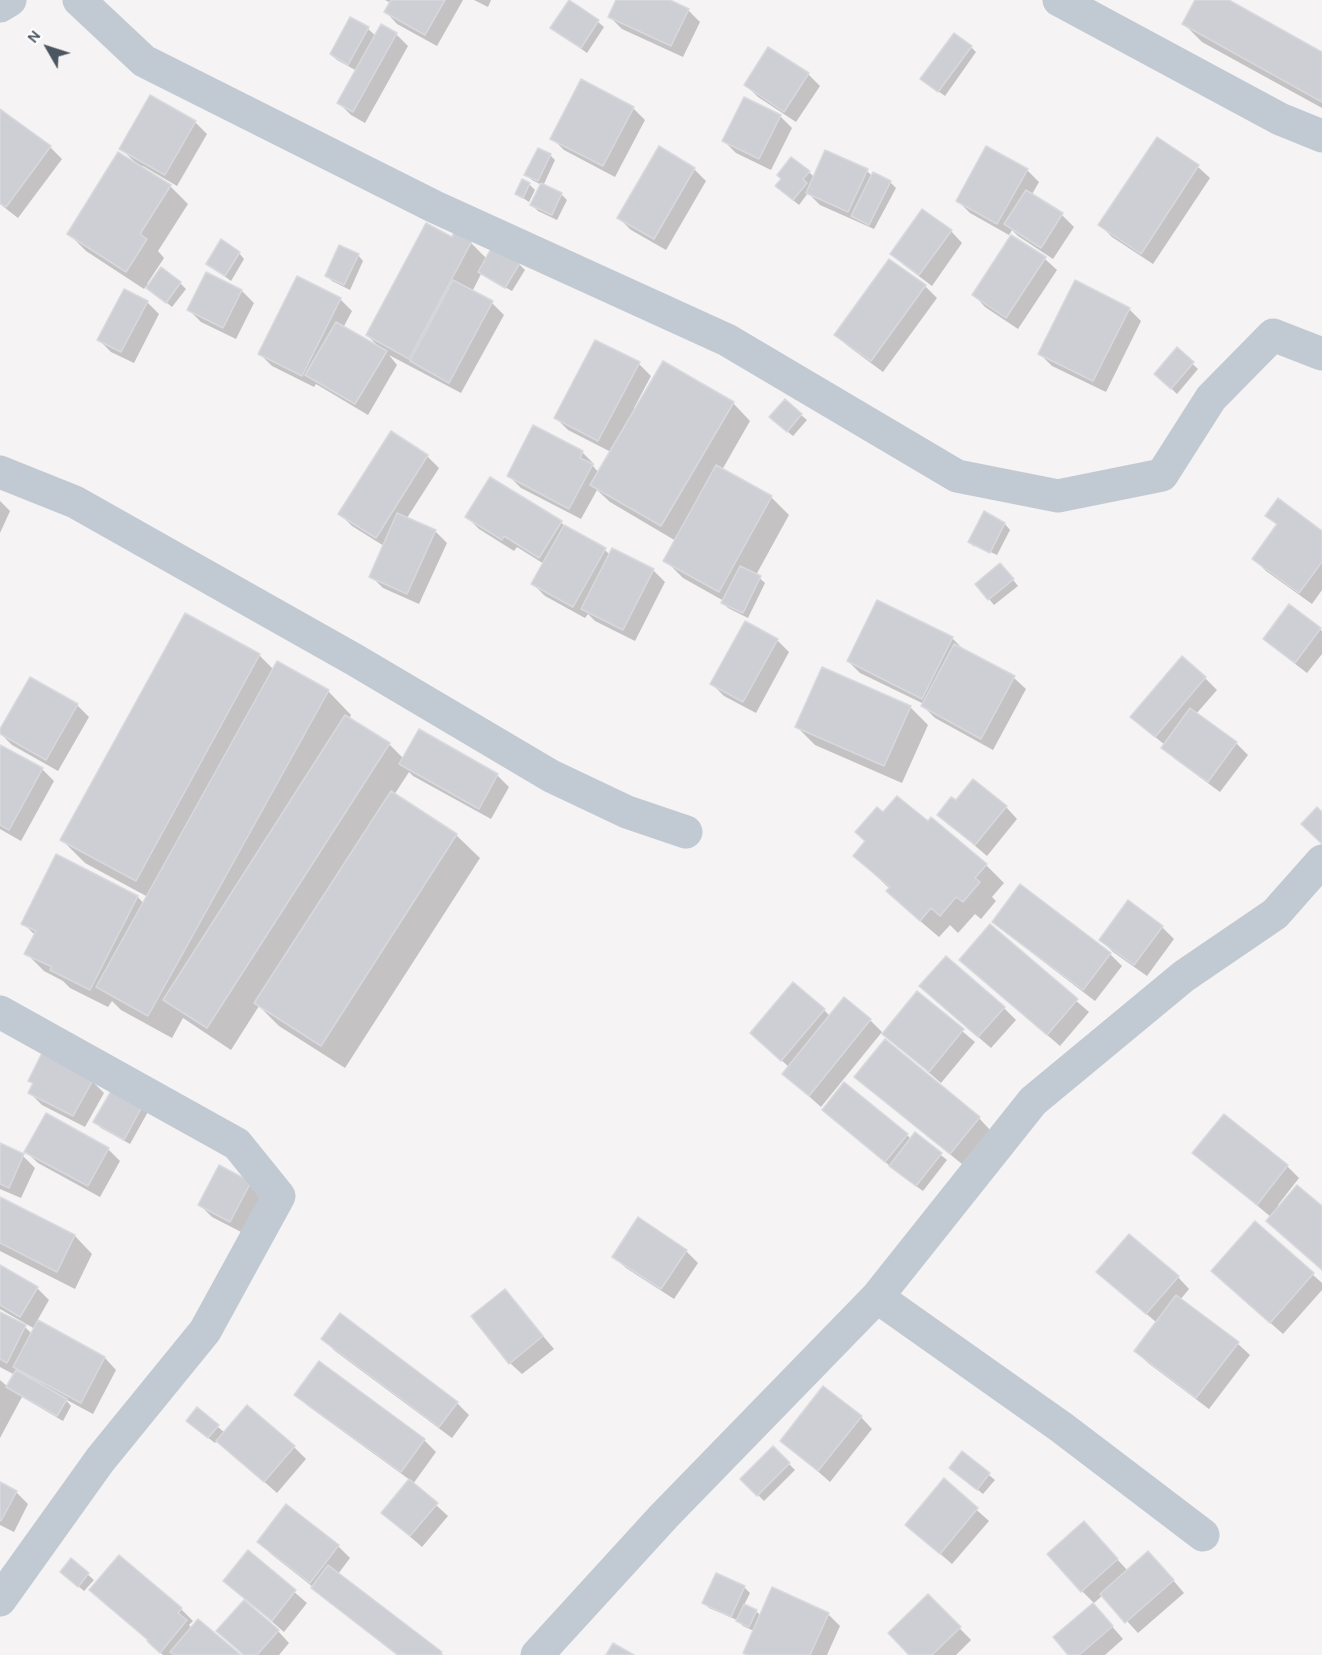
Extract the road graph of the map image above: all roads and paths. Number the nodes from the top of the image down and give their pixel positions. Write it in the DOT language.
graph roads {
  1 [pos="10,0"];
  2 [pos="80,0"];
  3 [pos="1059,0"];
  4 [pos="0,6"];
  5 [pos="1322,136"];
  6 [pos="1322,354"];
  7 [pos="0,472"];
  8 [pos="686,832"];
  9 [pos="1322,861"];
  10 [pos="0,1012"];
  11 [pos="877,1297"];
  12 [pos="1203,1536"];
  13 [pos="0,1600"];
  14 [pos="537,1655"];
  1 -- 4 [label="street"];
  2 -- 6 [label="street"];
  3 -- 5 [label="street"];
  7 -- 8 [label="street"];
  9 -- 11 [label="street"];
  10 -- 13 [label="street"];
  11 -- 12 [label="street"];
  11 -- 14 [label="street"];
}
